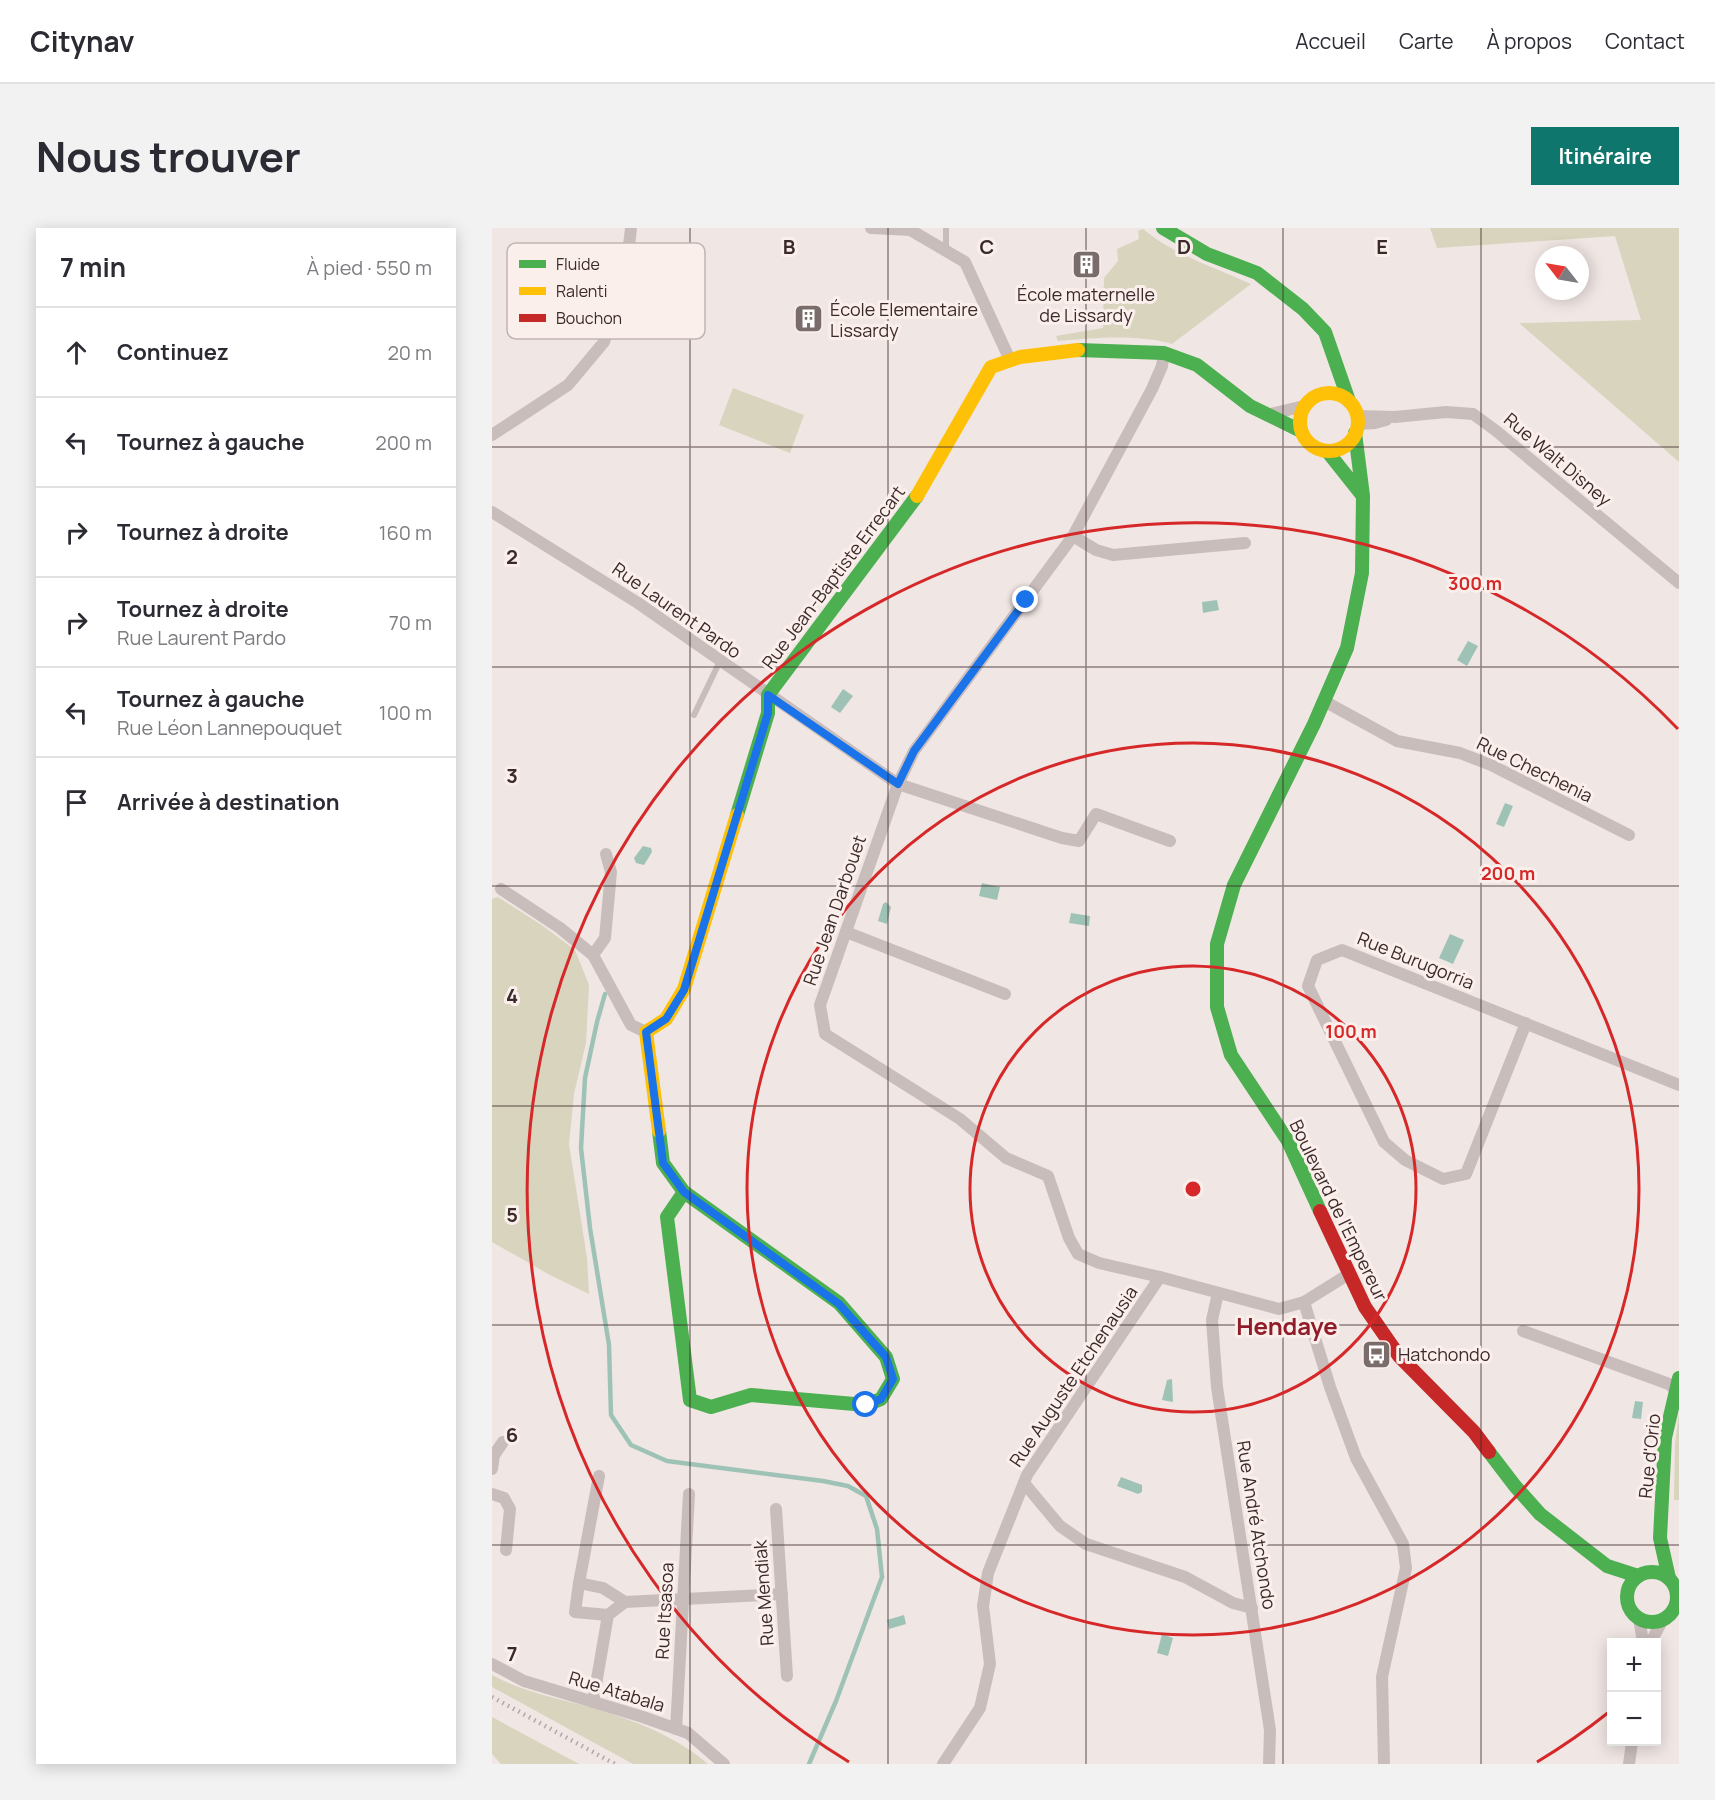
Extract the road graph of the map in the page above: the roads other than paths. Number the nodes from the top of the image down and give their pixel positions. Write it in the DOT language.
graph roads {
  1 [pos="631,228"];
  2 [pos="871,228"];
  3 [pos="946,228"];
  4 [pos="1163,228"];
  5 [pos="909,229"];
  6 [pos="629,243"];
  7 [pos="946,251"];
  8 [pos="605,339"];
  9 [pos="1164,353"];
  10 [pos="1010,360"];
  11 [pos="1334,361"];
  12 [pos="1317,395"];
  13 [pos="1349,401"];
  14 [pos="1304,406"];
  15 [pos="1267,415"];
  16 [pos="1357,424"];
  17 [pos="1301,431"];
  18 [pos="492,435"];
  19 [pos="1327,451"];
  20 [pos="1363,496"];
  21 [pos="492,512"];
  22 [pos="1073,536"];
  23 [pos="1245,543"];
  24 [pos="1679,583"];
  25 [pos="720,661"];
  26 [pos="768,695"];
  27 [pos="1324,701"];
  28 [pos="694,715"];
  29 [pos="898,784"];
  30 [pos="1629,835"];
  31 [pos="1170,841"];
  32 [pos="606,854"];
  33 [pos="501,889"];
  34 [pos="846,932"];
  35 [pos="593,955"];
  36 [pos="1005,994"];
  37 [pos="1526,1023"];
  38 [pos="646,1032"];
  39 [pos="1679,1085"];
  40 [pos="684,1192"];
  41 [pos="1349,1274"];
  42 [pos="1160,1277"];
  43 [pos="1218,1293"];
  44 [pos="1304,1302"];
  45 [pos="1523,1331"];
  46 [pos="1678,1387"];
  47 [pos="503,1442"];
  48 [pos="492,1469"];
  49 [pos="599,1476"];
  50 [pos="1024,1484"];
  51 [pos="492,1494"];
  52 [pos="688,1494"];
  53 [pos="776,1509"];
  54 [pos="1660,1538"];
  55 [pos="506,1550"];
  56 [pos="1607,1566"];
  57 [pos="1642,1574"];
  58 [pos="1669,1578"];
  59 [pos="579,1583"];
  60 [pos="782,1594"];
  61 [pos="1627,1597"];
  62 [pos="683,1599"];
  63 [pos="625,1602"];
  64 [pos="1678,1605"];
  65 [pos="1252,1608"];
  66 [pos="608,1615"];
  67 [pos="1639,1618"];
  68 [pos="1664,1618"];
  69 [pos="1679,1626"];
  70 [pos="1642,1638"];
  71 [pos="1654,1638"];
  72 [pos="492,1664"];
  73 [pos="787,1676"];
  74 [pos="593,1702"];
  75 [pos="676,1729"];
  76 [pos="1631,1746"];
  77 [pos="724,1764"];
  78 [pos="943,1764"];
  79 [pos="1269,1764"];
  80 [pos="1384,1764"];
  81 [pos="1629,1764"];
  1 -- 6 [label="street"];
  2 -- 5 [label="street"];
  3 -- 7 [label="lane"];
  4 -- 11 [label="street"];
  5 -- 7 [label="street"];
  7 -- 10 [label="street"];
  8 -- 18 [label="street"];
  9 -- 10 [label="street, Rue Jean-Baptiste Errecart"];
  9 -- 15 [label="street, Rue Jean-Baptiste Errecart"];
  9 -- 22 [label="street, Rue Jean Darbouet"];
  10 -- 26 [label="street, Rue Jean-Baptiste Errecart"];
  11 -- 12 [label="street"];
  11 -- 13 [label="street"];
  12 -- 13 [label="street"];
  12 -- 14 [label="street"];
  13 -- 16 [label="street"];
  14 -- 15 [label="street"];
  14 -- 17 [label="street"];
  15 -- 17 [label="street, Rue Jean-Baptiste Errecart"];
  16 -- 19 [label="street"];
  16 -- 20 [label="street, Boulevard de l'Empereur"];
  16 -- 24 [label="street, Rue Walt Disney"];
  17 -- 19 [label="street"];
  19 -- 20 [label="street"];
  20 -- 27 [label="street, Boulevard de l'Empereur"];
  21 -- 25 [label="street, Rue Laurent Pardo"];
  22 -- 23 [label="street"];
  22 -- 29 [label="street, Rue Jean Darbouet"];
  25 -- 26 [label="street, Rue Laurent Pardo"];
  25 -- 28 [label="lane"];
  26 -- 29 [label="street, Rue Laurent Pardo"];
  26 -- 38 [label="street, Rue Jean-Baptiste Errecart"];
  27 -- 30 [label="street, Rue Chechenia"];
  27 -- 41 [label="street, Boulevard de l'Empereur"];
  29 -- 31 [label="street, Rue Laurent Pardo"];
  29 -- 34 [label="street, Rue Jean Darbouet"];
  32 -- 35 [label="street"];
  33 -- 35 [label="street"];
  34 -- 36 [label="street"];
  34 -- 42 [label="street, Rue Jean Darbouet"];
  35 -- 38 [label="street"];
  37 -- 37 [label="street, Rue Burugorria"];
  37 -- 39 [label="street, Rue Burugorria"];
  38 -- 40 [label="street"];
  40 -- 40 [label="street"];
  41 -- 44 [label="street"];
  41 -- 56 [label="street, Boulevard de l'Empereur"];
  42 -- 43 [label="street"];
  42 -- 50 [label="street, Rue Auguste Etchenausia"];
  43 -- 44 [label="street"];
  43 -- 65 [label="street, Rue André Atchondo"];
  44 -- 80 [label="street"];
  45 -- 46 [label="street"];
  46 -- 54 [label="street, Rue d'Orio"];
  47 -- 48 [label="street"];
  49 -- 59 [label="street"];
  50 -- 65 [label="street"];
  50 -- 78 [label="street, Rue Auguste Etchenausia"];
  51 -- 55 [label="street"];
  52 -- 62 [label="street, Rue Itsasoa"];
  53 -- 60 [label="street, Rue Mendiak"];
  54 -- 57 [label="street, Rue d'Orio"];
  54 -- 58 [label="street, Rue d'Orio"];
  56 -- 57 [label="street, Boulevard de l'Empereur"];
  56 -- 61 [label="street, Boulevard de l'Empereur"];
  57 -- 58 [label="street, Boulevard de l'Empereur"];
  57 -- 61 [label="street"];
  58 -- 64 [label="street"];
  59 -- 63 [label="street"];
  59 -- 66 [label="street"];
  60 -- 62 [label="street"];
  60 -- 73 [label="street, Rue Mendiak"];
  61 -- 67 [label="street, Boulevard de l'Empereur"];
  62 -- 63 [label="street"];
  62 -- 75 [label="street, Rue Itsasoa"];
  63 -- 66 [label="street"];
  64 -- 68 [label="street"];
  65 -- 79 [label="street, Rue André Atchondo"];
  66 -- 74 [label="street"];
  67 -- 68 [label="street"];
  67 -- 70 [label="street"];
  68 -- 69 [label="street"];
  68 -- 71 [label="street"];
  72 -- 74 [label="street, Rue Atabala"];
  74 -- 75 [label="street, Rue Atabala"];
  75 -- 77 [label="street, Rue Atabala"];
  76 -- 81 [label="street"];
}
